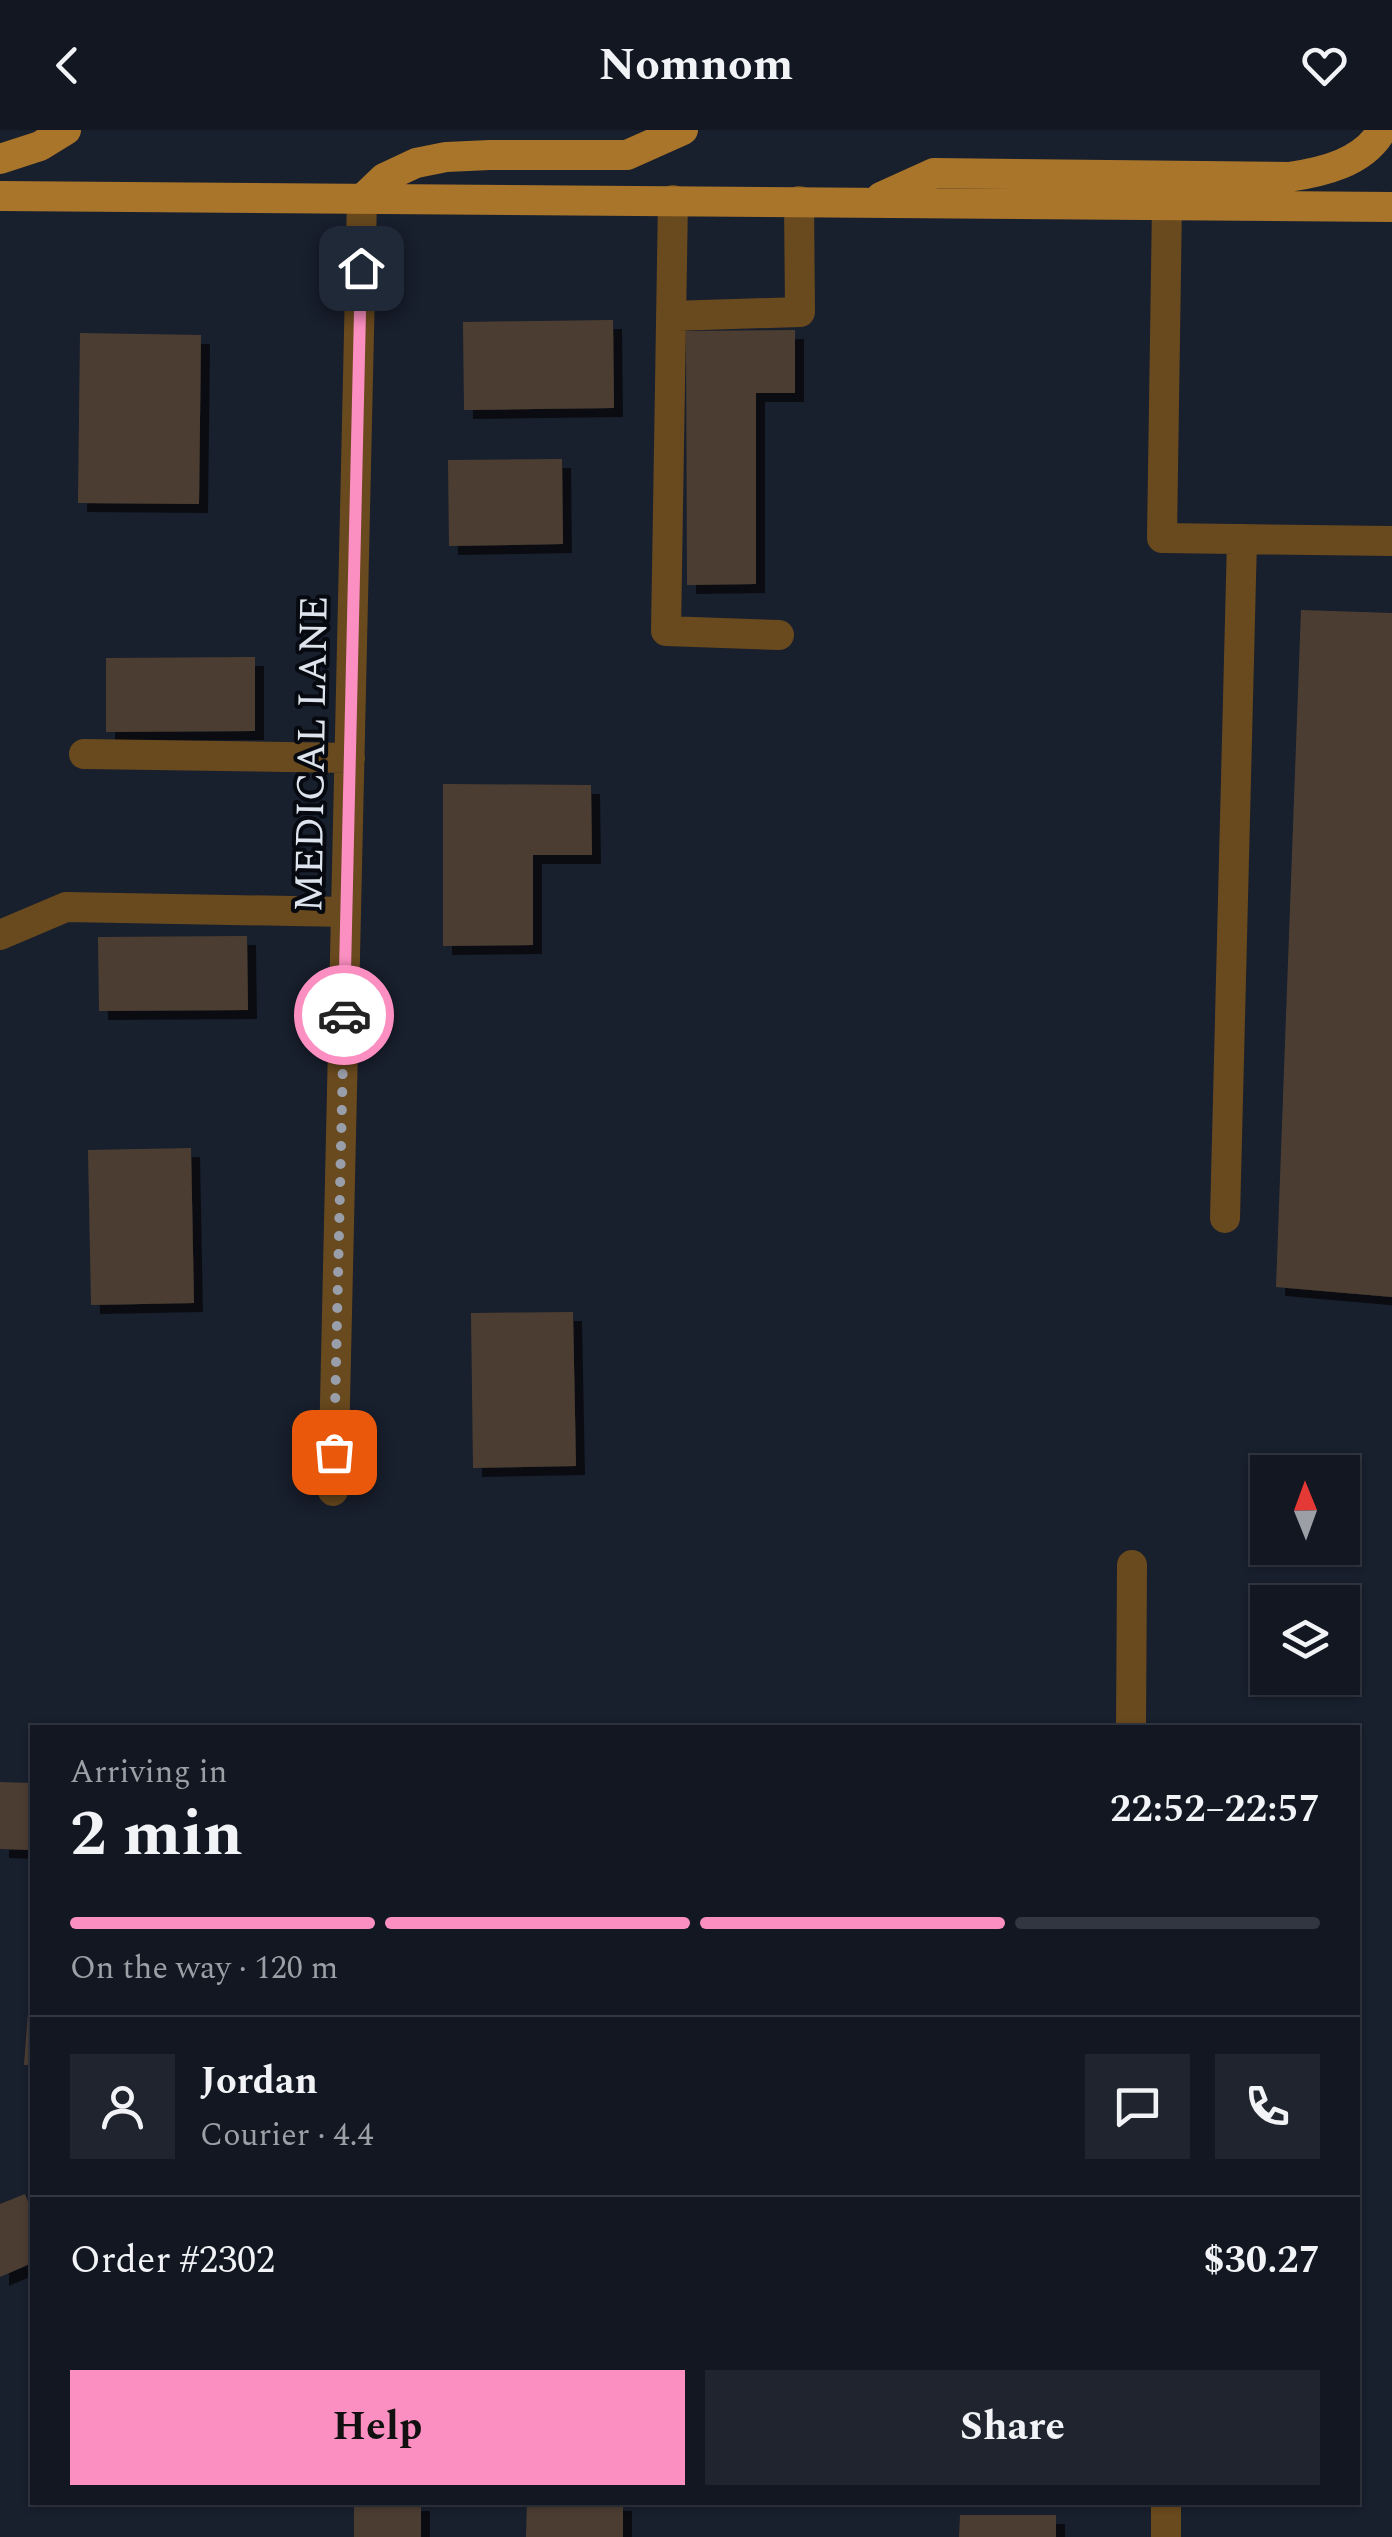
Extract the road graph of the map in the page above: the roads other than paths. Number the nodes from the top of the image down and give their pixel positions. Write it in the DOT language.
graph roads {
  1 [pos="66,130"];
  2 [pos="683,130"];
  3 [pos="1382,130"];
  4 [pos="0,159"];
  5 [pos="0,196"];
  6 [pos="362,198"];
  7 [pos="672,200"];
  8 [pos="799,201"];
  9 [pos="874,201"];
  10 [pos="1167,204"];
  11 [pos="1392,207"];
  12 [pos="671,316"];
  13 [pos="1242,539"];
  14 [pos="1392,541"];
  15 [pos="779,635"];
  16 [pos="84,754"];
  17 [pos="350,758"];
  18 [pos="346,912"];
  19 [pos="0,935"];
  20 [pos="1225,1218"];
  21 [pos="333,1491"];
  22 [pos="1132,1566"];
  23 [pos="1130,1725"];
  24 [pos="1166,2505"];
  25 [pos="1166,2537"];
  1 -- 4 [label="main road"];
  2 -- 6 [label="main road"];
  3 -- 9 [label="main road"];
  5 -- 6 [label="main road"];
  6 -- 7 [label="main road"];
  6 -- 17 [label="street, MEDICAL LANE"];
  7 -- 8 [label="main road"];
  7 -- 12 [label="street"];
  8 -- 9 [label="main road"];
  8 -- 12 [label="street"];
  9 -- 10 [label="main road"];
  10 -- 11 [label="main road"];
  10 -- 13 [label="street"];
  12 -- 15 [label="street"];
  13 -- 14 [label="street"];
  13 -- 20 [label="street"];
  16 -- 17 [label="street"];
  17 -- 18 [label="street, MEDICAL LANE"];
  18 -- 19 [label="street"];
  18 -- 21 [label="street, MEDICAL LANE"];
  22 -- 23 [label="street"];
  24 -- 25 [label="street"];
}
